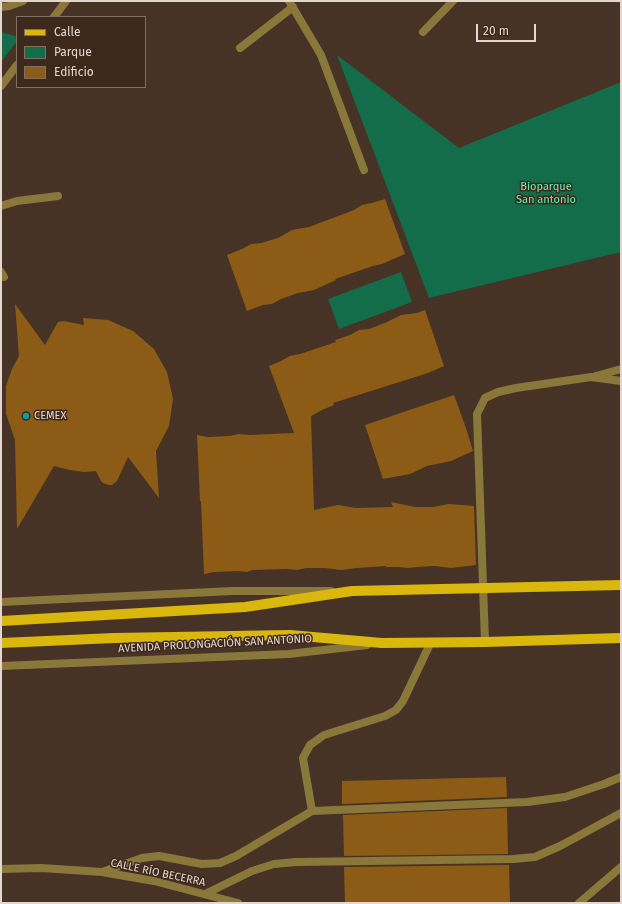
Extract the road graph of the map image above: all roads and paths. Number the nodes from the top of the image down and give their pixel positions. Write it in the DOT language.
graph roads {
  1 [pos="23,1"];
  2 [pos="66,1"];
  3 [pos="453,1"];
  4 [pos="291,4"];
  5 [pos="1,7"];
  6 [pos="55,16"];
  7 [pos="423,32"];
  8 [pos="240,48"];
  9 [pos="16,66"];
  10 [pos="1,86"];
  11 [pos="364,170"];
  12 [pos="58,196"];
  13 [pos="1,206"];
  14 [pos="621,369"];
  15 [pos="591,377"];
  16 [pos="621,381"];
  17 [pos="621,585"];
  18 [pos="484,588"];
  19 [pos="352,590"];
  20 [pos="1,602"];
  21 [pos="1,620"];
  22 [pos="621,638"];
  23 [pos="431,642"];
  24 [pos="485,642"];
  25 [pos="1,643"];
  26 [pos="382,643"];
  27 [pos="1,666"];
  28 [pos="621,777"];
  29 [pos="312,812"];
  30 [pos="621,813"];
  31 [pos="621,868"];
  32 [pos="1,869"];
  33 [pos="102,872"];
  34 [pos="205,894"];
  35 [pos="238,903"];
  36 [pos="579,903"];
  1 -- 5 [label="street"];
  2 -- 6 [label="street"];
  3 -- 7 [label="street"];
  4 -- 8 [label="street"];
  4 -- 11 [label="street"];
  9 -- 10 [label="street"];
  12 -- 13 [label="street"];
  14 -- 15 [label="street"];
  15 -- 16 [label="street"];
  15 -- 18 [label="street"];
  17 -- 18 [label="main road"];
  18 -- 19 [label="main road"];
  18 -- 24 [label="street"];
  19 -- 20 [label="street"];
  19 -- 21 [label="main road"];
  22 -- 24 [label="main road, AVENIDA PROLONGACIÓN SAN ANTONIO"];
  23 -- 24 [label="main road, AVENIDA PROLONGACIÓN SAN ANTONIO"];
  23 -- 26 [label="main road, AVENIDA PROLONGACIÓN SAN ANTONIO"];
  23 -- 29 [label="street"];
  25 -- 26 [label="main road"];
  26 -- 27 [label="street, AVENIDA PROLONGACIÓN SAN ANTONIO"];
  28 -- 29 [label="street"];
  29 -- 33 [label="street"];
  30 -- 34 [label="street"];
  31 -- 36 [label="street"];
  32 -- 33 [label="street, CALLE RÍO BECERRA"];
  33 -- 34 [label="street, CALLE RÍO BECERRA"];
  34 -- 35 [label="street, CALLE RÍO BECERRA"];
}
